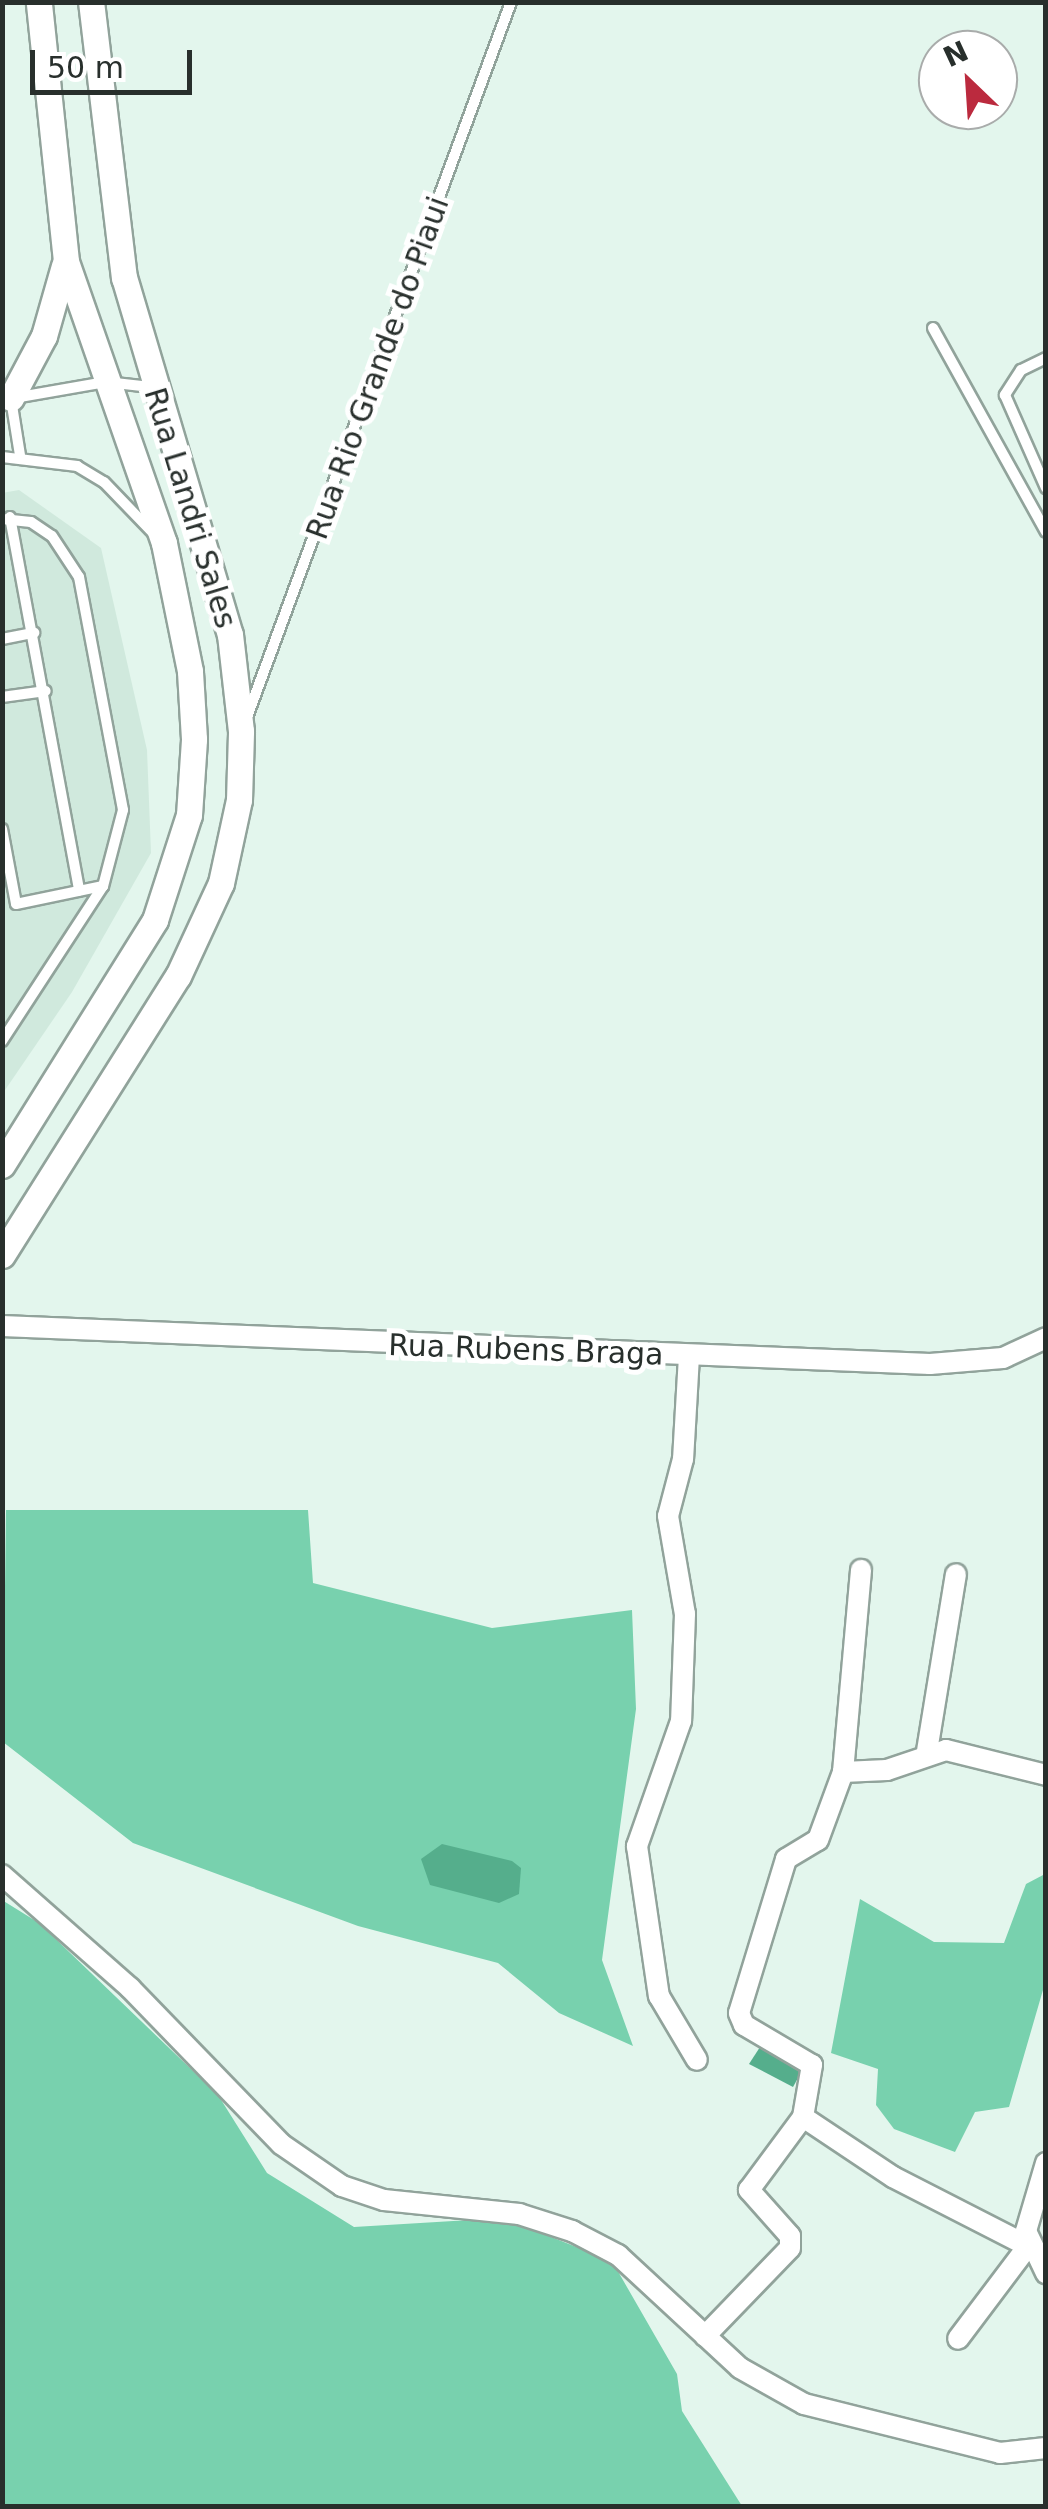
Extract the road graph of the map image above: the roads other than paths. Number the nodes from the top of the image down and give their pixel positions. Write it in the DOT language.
graph roads {
  1 [pos="40,2"];
  2 [pos="90,2"];
  3 [pos="510,2"];
  4 [pos="66,261"];
  5 [pos="933,328"];
  6 [pos="1046,358"];
  7 [pos="106,382"];
  8 [pos="152,387"];
  9 [pos="7,399"];
  10 [pos="20,455"];
  11 [pos="2,457"];
  12 [pos="1046,488"];
  13 [pos="6,518"];
  14 [pos="1046,532"];
  15 [pos="202,538"];
  16 [pos="164,543"];
  17 [pos="34,634"];
  18 [pos="2,639"];
  19 [pos="46,690"];
  20 [pos="2,696"];
  21 [pos="241,731"];
  22 [pos="2,829"];
  23 [pos="103,886"];
  24 [pos="79,891"];
  25 [pos="16,904"];
  26 [pos="2,907"];
  27 [pos="2,1041"];
  28 [pos="2,1164"];
  29 [pos="2,1256"];
  30 [pos="2,1326"];
  31 [pos="1046,1338"];
  32 [pos="688,1356"];
  33 [pos="861,1570"];
  34 [pos="956,1574"];
  35 [pos="927,1752"];
  36 [pos="843,1772"];
  37 [pos="1046,1775"];
  38 [pos="2,1875"];
  39 [pos="696,2060"];
  40 [pos="803,2117"];
  41 [pos="1046,2163"];
  42 [pos="1028,2246"];
  43 [pos="1046,2273"];
  44 [pos="705,2336"];
  45 [pos="958,2340"];
  46 [pos="1046,2448"];
  1 -- 4 [label="street, Rua Landri Sales"];
  2 -- 8 [label="street, Rua Landri Sales"];
  3 -- 21 [label="lane, Rua Rio Grande do Piaui"];
  4 -- 7 [label="street, Rua Landri Sales"];
  4 -- 9 [label="street"];
  5 -- 14 [label="lane"];
  6 -- 12 [label="lane"];
  7 -- 8 [label="lane"];
  7 -- 9 [label="lane"];
  7 -- 16 [label="street, Rua Landri Sales"];
  8 -- 15 [label="street, Rua Landri Sales"];
  9 -- 10 [label="lane"];
  10 -- 11 [label="lane"];
  10 -- 16 [label="lane"];
  13 -- 17 [label="lane"];
  13 -- 23 [label="lane"];
  15 -- 16 [label="lane"];
  15 -- 21 [label="street, Rua Landri Sales"];
  16 -- 28 [label="street, Rua Landri Sales"];
  17 -- 18 [label="lane"];
  17 -- 19 [label="lane"];
  19 -- 20 [label="lane"];
  19 -- 24 [label="lane"];
  21 -- 29 [label="street, Rua Landri Sales"];
  22 -- 25 [label="lane"];
  23 -- 24 [label="lane"];
  23 -- 27 [label="lane"];
  24 -- 25 [label="lane"];
  25 -- 26 [label="lane"];
  30 -- 32 [label="street, Rua Rubens Braga"];
  31 -- 32 [label="street, Rua Rubens Braga"];
  32 -- 39 [label="street"];
  33 -- 36 [label="street"];
  34 -- 35 [label="street"];
  35 -- 36 [label="street"];
  35 -- 37 [label="street"];
  36 -- 40 [label="street"];
  38 -- 44 [label="street"];
  40 -- 42 [label="street"];
  40 -- 44 [label="street"];
  41 -- 42 [label="street"];
  42 -- 43 [label="street"];
  42 -- 45 [label="street"];
  44 -- 46 [label="street"];
}
